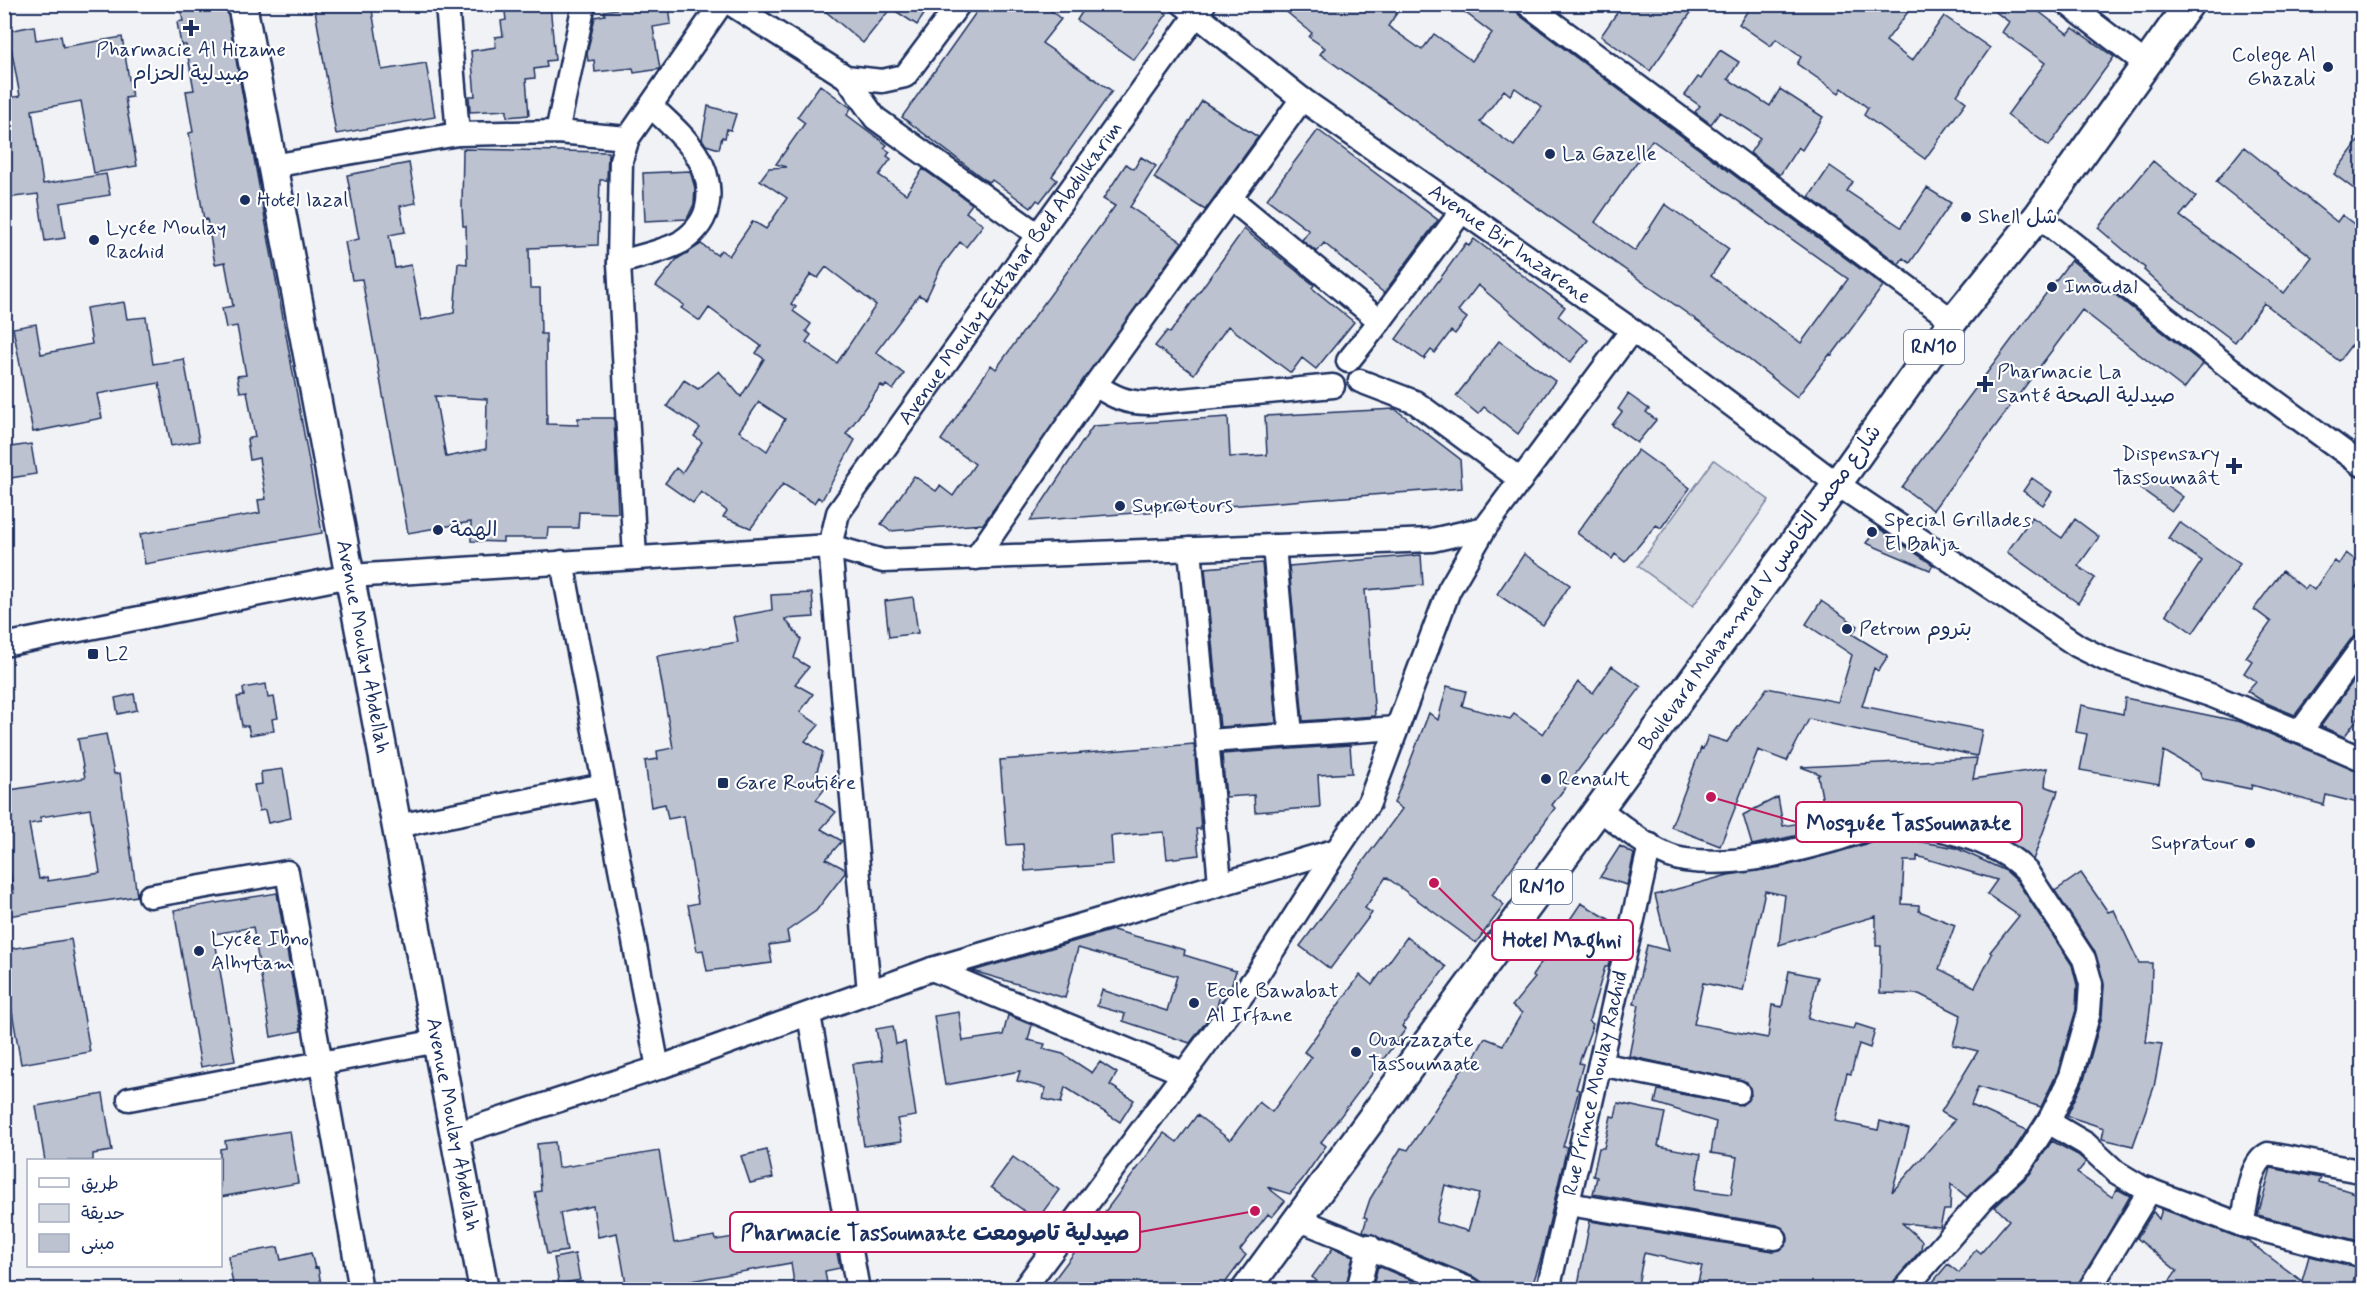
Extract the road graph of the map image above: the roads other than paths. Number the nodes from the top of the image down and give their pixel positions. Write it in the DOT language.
graph roads {
  1 [pos="242,4"];
  2 [pos="447,4"];
  3 [pos="584,4"];
  4 [pos="721,4"];
  5 [pos="731,4"];
  6 [pos="959,4"];
  7 [pos="1527,4"];
  8 [pos="2068,4"];
  9 [pos="2189,4"];
  10 [pos="1194,8"];
  11 [pos="2146,64"];
  12 [pos="846,77"];
  13 [pos="1302,99"];
  14 [pos="652,107"];
  15 [pos="557,132"];
  16 [pos="458,134"];
  17 [pos="628,138"];
  18 [pos="273,166"];
  19 [pos="1230,198"];
  20 [pos="1462,211"];
  21 [pos="2038,216"];
  22 [pos="1038,235"];
  23 [pos="619,263"];
  24 [pos="1380,321"];
  25 [pos="1953,321"];
  26 [pos="1632,330"];
  27 [pos="1348,361"];
  28 [pos="1360,381"];
  29 [pos="1095,385"];
  30 [pos="1333,386"];
  31 [pos="2362,465"];
  32 [pos="1521,480"];
  33 [pos="1837,484"];
  34 [pos="1485,528"];
  35 [pos="831,546"];
  36 [pos="1274,546"];
  37 [pos="1190,549"];
  38 [pos="635,558"];
  39 [pos="976,558"];
  40 [pos="562,562"];
  41 [pos="350,576"];
  42 [pos="4,645"];
  43 [pos="2362,647"];
  44 [pos="1397,728"];
  45 [pos="2300,732"];
  46 [pos="1291,735"];
  47 [pos="1208,741"];
  48 [pos="2362,759"];
  49 [pos="604,785"];
  50 [pos="1599,809"];
  51 [pos="397,826"];
  52 [pos="1650,844"];
  53 [pos="1337,850"];
  54 [pos="1220,883"];
  55 [pos="150,896"];
  56 [pos="932,969"];
  57 [pos="869,992"];
  58 [pos="809,1015"];
  59 [pos="438,1041"];
  60 [pos="322,1063"];
  61 [pos="1600,1064"];
  62 [pos="658,1068"];
  63 [pos="1183,1073"];
  64 [pos="1738,1092"];
  65 [pos="129,1099"];
  66 [pos="2050,1119"];
  67 [pos="455,1134"];
  68 [pos="2362,1169"];
  69 [pos="2150,1190"];
  70 [pos="1568,1204"];
  71 [pos="1298,1219"];
  72 [pos="2242,1225"];
  73 [pos="1775,1238"];
  74 [pos="1369,1246"];
  75 [pos="2356,1254"];
  76 [pos="361,1290"];
  77 [pos="484,1290"];
  78 [pos="858,1290"];
  79 [pos="1023,1290"];
  80 [pos="1246,1290"];
  81 [pos="1358,1290"];
  82 [pos="1471,1290"];
  83 [pos="1548,1290"];
  84 [pos="1904,1290"];
  85 [pos="2089,1290"];
  1 -- 18 [label="main road, Avenue Moulay Abdellah"];
  2 -- 16 [label="street"];
  3 -- 15 [label="street"];
  4 -- 14 [label="street"];
  5 -- 12 [label="street"];
  6 -- 12 [label="street"];
  7 -- 25 [label="street"];
  8 -- 11 [label="street"];
  9 -- 11 [label="main road, Boulevard Mohammed V شارع محمد الخامس / RN10"];
  10 -- 13 [label="street, Avenue Bir Inzarene"];
  10 -- 22 [label="street, Avenue Moulay Ettahar Bed Abdulkarim"];
  11 -- 21 [label="main road, Boulevard Mohammed V شارع محمد الخامس / RN10"];
  12 -- 22 [label="street"];
  13 -- 19 [label="street"];
  13 -- 20 [label="street, Avenue Bir Inzarene"];
  14 -- 17 [label="street"];
  14 -- 23 [label="street"];
  15 -- 16 [label="street"];
  15 -- 17 [label="street"];
  16 -- 18 [label="street"];
  17 -- 23 [label="street"];
  18 -- 41 [label="main road, Avenue Moulay Abdellah"];
  19 -- 24 [label="street"];
  19 -- 29 [label="street"];
  20 -- 24 [label="street"];
  20 -- 26 [label="street, Avenue Bir Inzarene"];
  21 -- 25 [label="main road, Boulevard Mohammed V شارع محمد الخامس / RN10"];
  21 -- 31 [label="street"];
  22 -- 35 [label="street, Avenue Moulay Ettahar Bed Abdulkarim"];
  23 -- 38 [label="street"];
  24 -- 27 [label="street"];
  25 -- 33 [label="main road, Boulevard Mohammed V شارع محمد الخامس / RN10"];
  26 -- 32 [label="street"];
  26 -- 33 [label="street, Avenue Bir Inzarene"];
  27 -- 28 [label="street"];
  27 -- 30 [label="street"];
  28 -- 30 [label="street"];
  28 -- 32 [label="street"];
  29 -- 30 [label="street"];
  29 -- 39 [label="street"];
  32 -- 34 [label="street"];
  33 -- 45 [label="street, Avenue Bir Inzarene"];
  33 -- 50 [label="main road, Boulevard Mohammed V شارع محمد الخامس / RN10"];
  34 -- 36 [label="street"];
  34 -- 44 [label="street"];
  35 -- 38 [label="street"];
  35 -- 39 [label="street"];
  35 -- 57 [label="street, Avenue Moulay Ettahar Bed Abdulkarim"];
  36 -- 37 [label="street"];
  36 -- 46 [label="street"];
  37 -- 39 [label="street"];
  37 -- 47 [label="street"];
  38 -- 40 [label="street"];
  40 -- 41 [label="street"];
  40 -- 49 [label="street"];
  41 -- 42 [label="street"];
  41 -- 51 [label="main road, Avenue Moulay Abdellah"];
  43 -- 45 [label="street"];
  44 -- 46 [label="street"];
  44 -- 53 [label="street"];
  45 -- 48 [label="street, Avenue Bir Inzarene"];
  46 -- 47 [label="street"];
  47 -- 54 [label="street"];
  49 -- 51 [label="street"];
  49 -- 62 [label="street"];
  50 -- 52 [label="street"];
  50 -- 71 [label="main road, Boulevard Mohammed V شارع محمد الخامس / RN10"];
  51 -- 59 [label="main road, Avenue Moulay Abdellah"];
  52 -- 61 [label="street, Rue Prince Moulay Rachid"];
  52 -- 66 [label="street"];
  53 -- 54 [label="street"];
  53 -- 63 [label="street"];
  54 -- 56 [label="street"];
  55 -- 60 [label="street"];
  56 -- 57 [label="street"];
  56 -- 63 [label="street"];
  57 -- 58 [label="street"];
  58 -- 62 [label="street"];
  58 -- 78 [label="street"];
  59 -- 60 [label="street"];
  59 -- 67 [label="main road, Avenue Moulay Abdellah"];
  60 -- 65 [label="street"];
  60 -- 76 [label="street"];
  61 -- 64 [label="street"];
  61 -- 70 [label="street, Rue Prince Moulay Rachid"];
  62 -- 67 [label="street"];
  63 -- 79 [label="street"];
  66 -- 69 [label="street"];
  66 -- 84 [label="street"];
  67 -- 77 [label="main road, Avenue Moulay Abdellah"];
  68 -- 72 [label="street"];
  69 -- 72 [label="street"];
  69 -- 85 [label="street"];
  70 -- 73 [label="street"];
  70 -- 83 [label="street, Rue Prince Moulay Rachid"];
  71 -- 74 [label="street"];
  71 -- 80 [label="main road, Boulevard Mohammed V شارع محمد الخامس / RN10"];
  72 -- 75 [label="street"];
  74 -- 81 [label="street"];
  74 -- 82 [label="street"];
}
